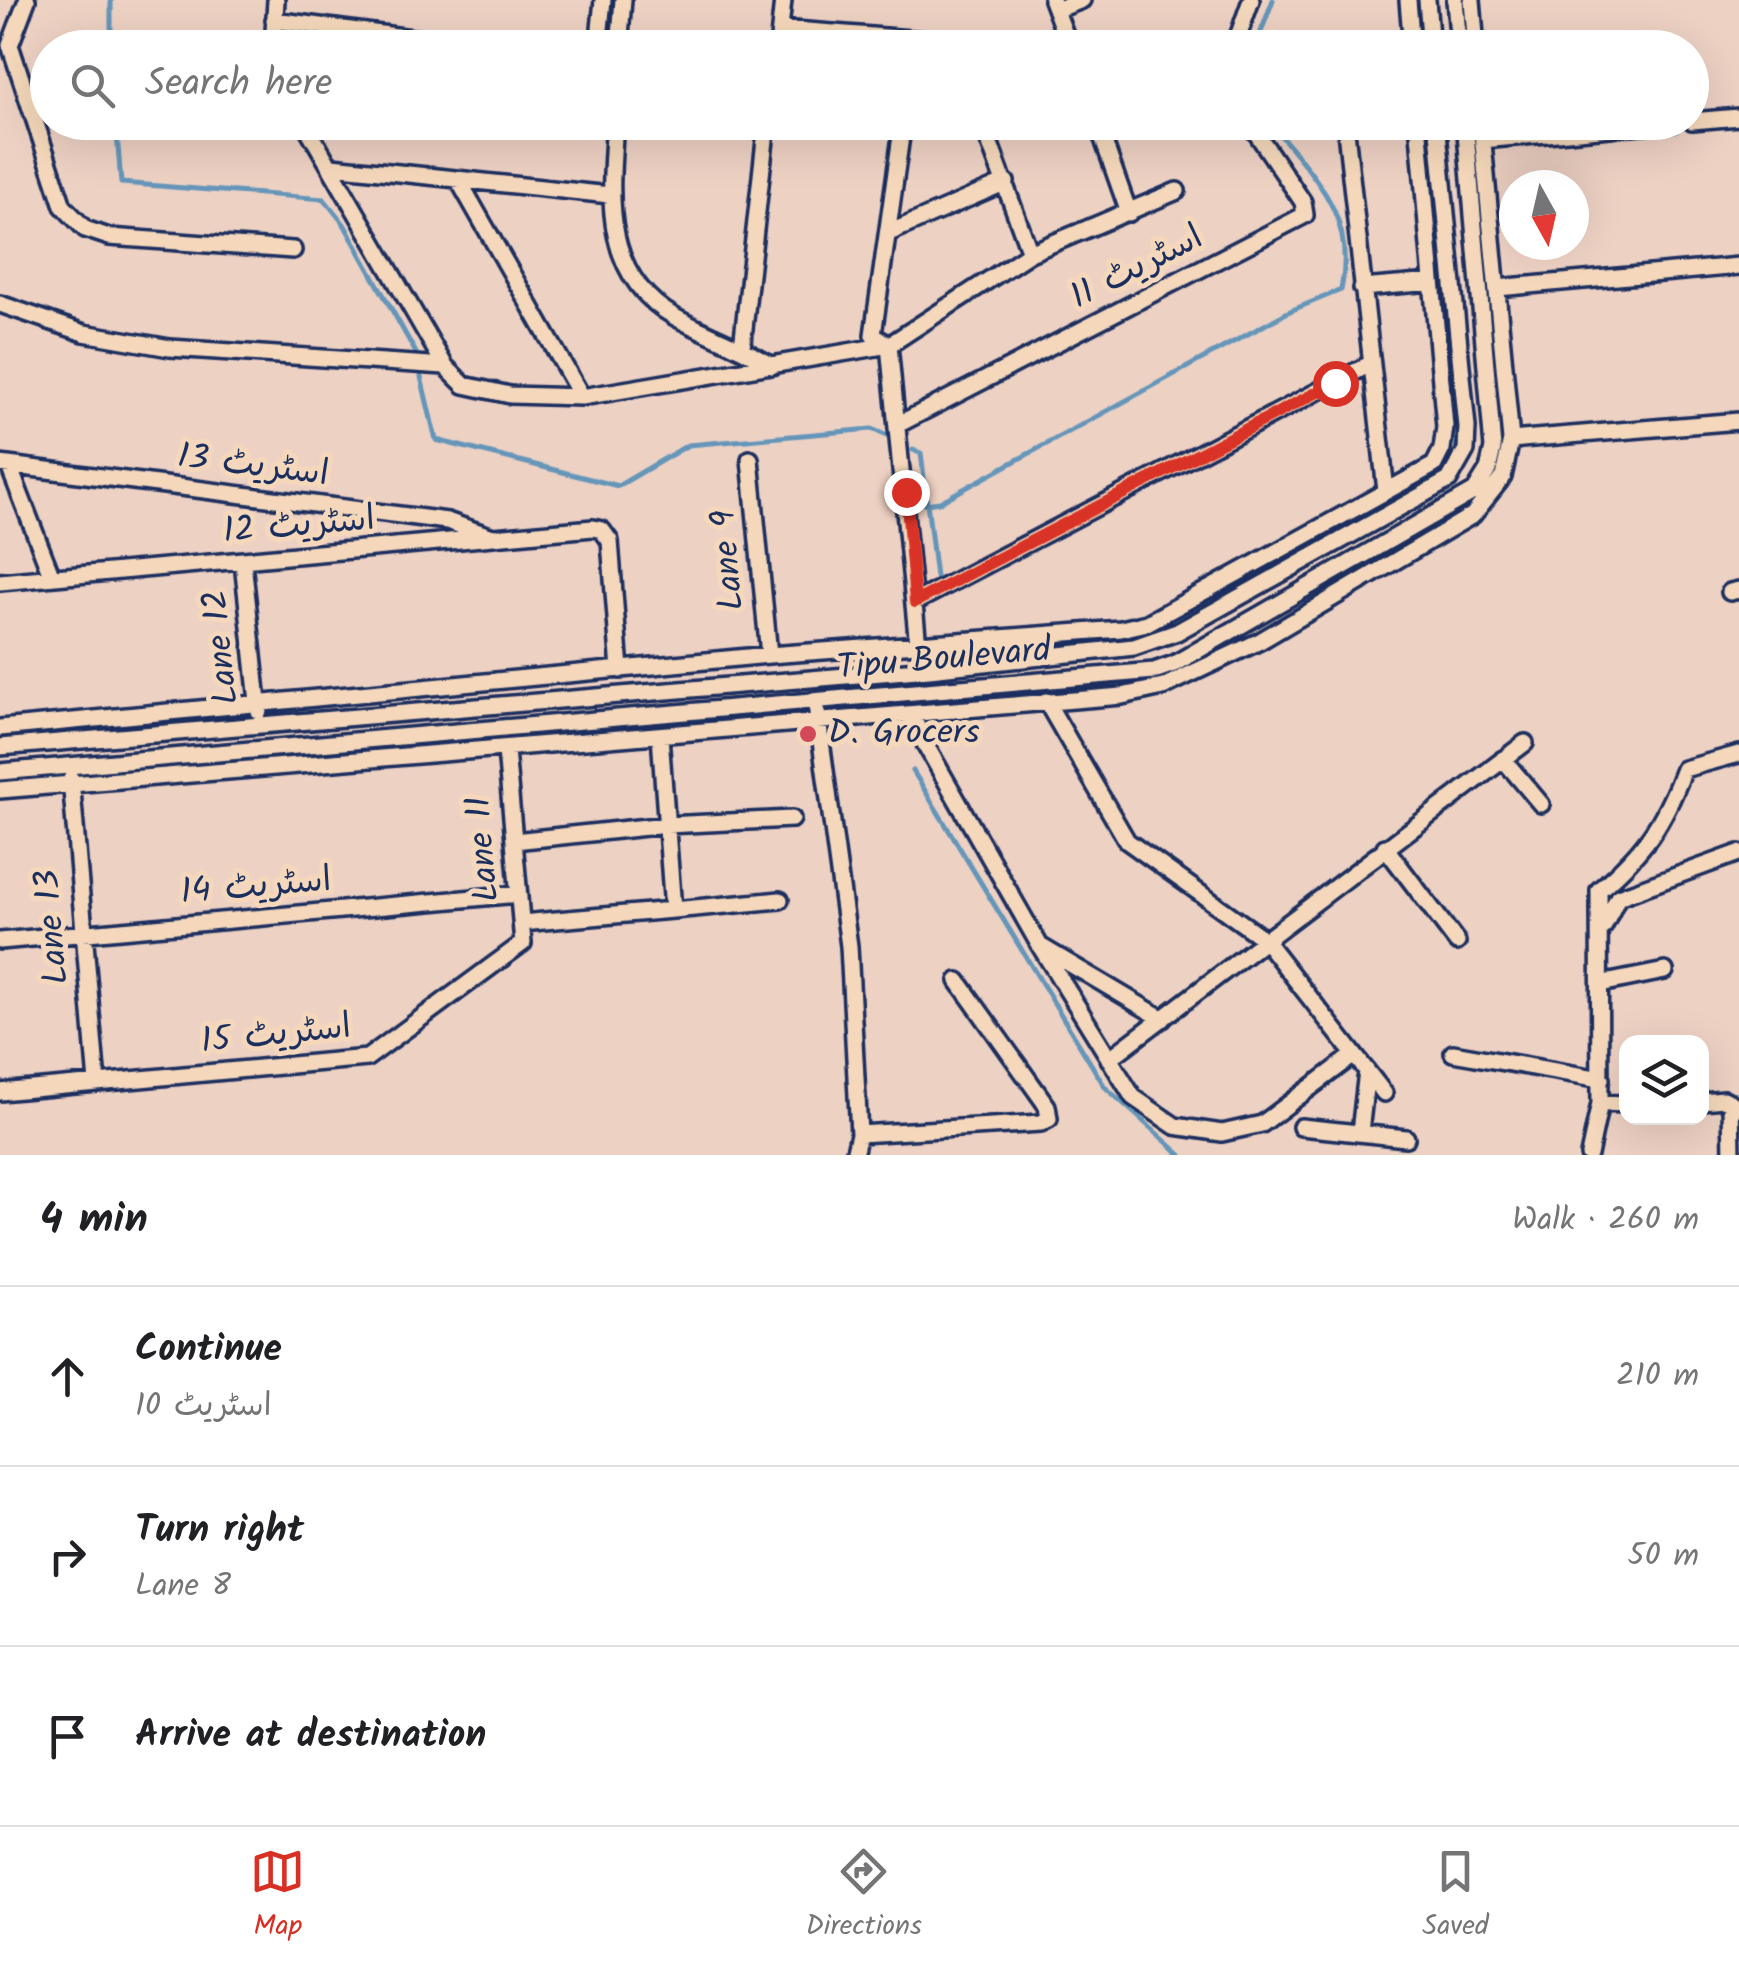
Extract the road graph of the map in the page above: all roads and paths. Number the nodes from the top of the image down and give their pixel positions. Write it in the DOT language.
graph roads {
  1 [pos="27,0"];
  2 [pos="276,0"];
  3 [pos="604,0"];
  4 [pos="624,0"];
  5 [pos="783,0"];
  6 [pos="1082,0"];
  7 [pos="1251,0"];
  8 [pos="1408,0"];
  9 [pos="1427,0"];
  10 [pos="1455,0"];
  11 [pos="1472,0"];
  12 [pos="1054,5"];
  13 [pos="781,29"];
  14 [pos="274,30"];
  15 [pos="600,30"];
  16 [pos="621,30"];
  17 [pos="790,30"];
  18 [pos="1063,30"];
  19 [pos="1240,30"];
  20 [pos="1410,30"];
  21 [pos="1430,30"];
  22 [pos="1458,30"];
  23 [pos="1474,30"];
  24 [pos="5,42"];
  25 [pos="30,113"];
  26 [pos="1739,116"];
  27 [pos="1709,119"];
  28 [pos="40,140"];
  29 [pos="315,140"];
  30 [pos="614,140"];
  31 [pos="764,140"];
  32 [pos="901,140"];
  33 [pos="989,140"];
  34 [pos="1103,140"];
  35 [pos="1261,140"];
  36 [pos="1347,140"];
  37 [pos="1420,140"];
  38 [pos="1438,140"];
  39 [pos="1468,140"];
  40 [pos="1483,140"];
  41 [pos="332,166"];
  42 [pos="459,181"];
  43 [pos="1006,182"];
  44 [pos="1177,192"];
  45 [pos="610,195"];
  46 [pos="1129,213"];
  47 [pos="1482,222"];
  48 [pos="891,232"];
  49 [pos="292,250"];
  50 [pos="1030,253"];
  51 [pos="1739,266"];
  52 [pos="1432,282"];
  53 [pos="1362,288"];
  54 [pos="1498,288"];
  55 [pos="0,304"];
  56 [pos="888,345"];
  57 [pos="742,346"];
  58 [pos="1370,364"];
  59 [pos="445,366"];
  60 [pos="772,366"];
  61 [pos="582,397"];
  62 [pos="1739,421"];
  63 [pos="899,424"];
  64 [pos="1511,440"];
  65 [pos="750,459"];
  66 [pos="5,465"];
  67 [pos="1386,491"];
  68 [pos="495,538"];
  69 [pos="243,562"];
  70 [pos="52,577"];
  71 [pos="0,582"];
  72 [pos="915,602"];
  73 [pos="1067,634"];
  74 [pos="918,646"];
  75 [pos="1069,654"];
  76 [pos="769,655"];
  77 [pos="620,670"];
  78 [pos="1069,678"];
  79 [pos="1046,701"];
  80 [pos="816,702"];
  81 [pos="259,704"];
  82 [pos="463,707"];
  83 [pos="912,714"];
  84 [pos="818,722"];
  85 [pos="261,725"];
  86 [pos="0,728"];
  87 [pos="463,731"];
  88 [pos="660,736"];
  89 [pos="1525,742"];
  90 [pos="0,747"];
  91 [pos="506,750"];
  92 [pos="1739,754"];
  93 [pos="1504,758"];
  94 [pos="69,766"];
  95 [pos="0,772"];
  96 [pos="72,784"];
  97 [pos="0,790"];
  98 [pos="1541,804"];
  99 [pos="792,819"];
  100 [pos="666,826"];
  101 [pos="514,842"];
  102 [pos="1385,847"];
  103 [pos="1739,853"];
  104 [pos="518,894"];
  105 [pos="780,900"];
  106 [pos="673,910"];
  107 [pos="521,923"];
  108 [pos="84,933"];
  109 [pos="1264,939"];
  110 [pos="0,940"];
  111 [pos="1600,940"];
  112 [pos="522,942"];
  113 [pos="1457,942"];
  114 [pos="1040,946"];
  115 [pos="1666,971"];
  116 [pos="958,981"];
  117 [pos="1600,984"];
  118 [pos="1164,1019"];
  119 [pos="1453,1053"];
  120 [pos="1354,1054"];
  121 [pos="1110,1059"];
  122 [pos="1367,1071"];
  123 [pos="1601,1079"];
  124 [pos="97,1084"];
  125 [pos="0,1092"];
  126 [pos="1384,1093"];
  127 [pos="1709,1100"];
  128 [pos="1600,1103"];
  129 [pos="1619,1104"];
  130 [pos="1735,1106"];
  131 [pos="1301,1127"];
  132 [pos="1360,1132"];
  133 [pos="859,1134"];
  134 [pos="1406,1138"];
  135 [pos="854,1155"];
  136 [pos="1589,1155"];
  137 [pos="1732,1155"];
  1 -- 24 [label="street"];
  2 -- 14 [label="street"];
  3 -- 15 [label="street"];
  4 -- 16 [label="street"];
  5 -- 13 [label="street"];
  6 -- 12 [label="street"];
  7 -- 19 [label="street"];
  8 -- 20 [label="street"];
  9 -- 21 [label="street"];
  10 -- 22 [label="street"];
  11 -- 23 [label="street"];
  12 -- 18 [label="street"];
  13 -- 17 [label="street"];
  24 -- 25 [label="street"];
  26 -- 27 [label="street"];
  28 -- 49 [label="street"];
  29 -- 41 [label="street"];
  30 -- 45 [label="street"];
  31 -- 57 [label="street"];
  32 -- 48 [label="street"];
  33 -- 43 [label="street"];
  34 -- 46 [label="street"];
  35 -- 63 [label="street, اسٹریٹ 11"];
  36 -- 53 [label="street"];
  37 -- 52 [label="street"];
  38 -- 75 [label="street, Tipu Boulevard"];
  39 -- 47 [label="street, Tipu Boulevard"];
  40 -- 47 [label="street"];
  41 -- 42 [label="street"];
  41 -- 59 [label="street"];
  42 -- 45 [label="street"];
  42 -- 61 [label="street"];
  43 -- 48 [label="street"];
  43 -- 50 [label="street"];
  44 -- 46 [label="street"];
  45 -- 57 [label="street"];
  46 -- 50 [label="street"];
  47 -- 54 [label="street"];
  47 -- 78 [label="street, Tipu Boulevard"];
  48 -- 56 [label="street"];
  50 -- 56 [label="street"];
  51 -- 54 [label="street"];
  52 -- 53 [label="street"];
  52 -- 67 [label="street"];
  53 -- 58 [label="street"];
  54 -- 64 [label="street"];
  55 -- 59 [label="street"];
  56 -- 60 [label="street"];
  56 -- 63 [label="street"];
  57 -- 60 [label="street"];
  58 -- 67 [label="street"];
  58 -- 72 [label="street"];
  59 -- 61 [label="street"];
  60 -- 61 [label="street"];
  62 -- 64 [label="street"];
  63 -- 72 [label="street"];
  64 -- 79 [label="street"];
  65 -- 76 [label="street, Lane 9"];
  66 -- 68 [label="street, اسٹریٹ 13"];
  66 -- 70 [label="street"];
  67 -- 73 [label="street"];
  68 -- 69 [label="street, اسٹریٹ 12"];
  68 -- 77 [label="street, اسٹریٹ 12"];
  69 -- 70 [label="street, اسٹریٹ 12"];
  69 -- 81 [label="street, Lane 12"];
  70 -- 71 [label="street, اسٹریٹ 12"];
  72 -- 74 [label="street"];
  73 -- 74 [label="street"];
  73 -- 75 [label="street"];
  74 -- 76 [label="street"];
  75 -- 78 [label="street"];
  75 -- 82 [label="street, Tipu Boulevard"];
  76 -- 77 [label="street"];
  77 -- 81 [label="street"];
  78 -- 80 [label="street, Tipu Boulevard"];
  79 -- 83 [label="street"];
  79 -- 109 [label="street"];
  80 -- 84 [label="street"];
  80 -- 87 [label="street, Tipu Boulevard"];
  81 -- 85 [label="street, Lane 12"];
  81 -- 86 [label="street"];
  82 -- 85 [label="street, Tipu Boulevard"];
  82 -- 87 [label="street"];
  83 -- 84 [label="street"];
  83 -- 114 [label="street"];
  84 -- 88 [label="street"];
  84 -- 133 [label="street"];
  85 -- 90 [label="street, Tipu Boulevard"];
  87 -- 94 [label="street, Tipu Boulevard"];
  88 -- 91 [label="street"];
  88 -- 100 [label="street"];
  89 -- 93 [label="street"];
  91 -- 96 [label="street"];
  91 -- 101 [label="street, Lane 11"];
  92 -- 111 [label="street"];
  93 -- 98 [label="street"];
  93 -- 102 [label="street"];
  94 -- 95 [label="street, Tipu Boulevard"];
  94 -- 96 [label="street, Lane 13"];
  96 -- 97 [label="street"];
  96 -- 108 [label="street, Lane 13"];
  99 -- 100 [label="street"];
  100 -- 101 [label="street"];
  100 -- 106 [label="street"];
  101 -- 104 [label="street, Lane 11"];
  102 -- 109 [label="street"];
  102 -- 113 [label="street"];
  103 -- 111 [label="street"];
  104 -- 107 [label="street, Lane 11"];
  104 -- 108 [label="street, اسٹریٹ 14"];
  105 -- 106 [label="street"];
  106 -- 107 [label="street"];
  107 -- 112 [label="street, Lane 11"];
  108 -- 110 [label="street, اسٹریٹ 14"];
  108 -- 124 [label="street, Lane 13"];
  109 -- 118 [label="street"];
  109 -- 120 [label="street"];
  111 -- 117 [label="street"];
  112 -- 124 [label="street, اسٹریٹ 15"];
  114 -- 118 [label="street"];
  114 -- 121 [label="street"];
  115 -- 117 [label="street"];
  116 -- 133 [label="street"];
  117 -- 123 [label="street"];
  118 -- 121 [label="street"];
  119 -- 123 [label="street"];
  120 -- 121 [label="street"];
  120 -- 122 [label="street"];
  122 -- 126 [label="street"];
  122 -- 132 [label="street"];
  123 -- 128 [label="street"];
  124 -- 125 [label="street, اسٹریٹ 15"];
  127 -- 130 [label="street"];
  128 -- 129 [label="street"];
  128 -- 136 [label="street"];
  130 -- 137 [label="street"];
  131 -- 132 [label="street"];
  132 -- 134 [label="street"];
  133 -- 135 [label="street"];
}
